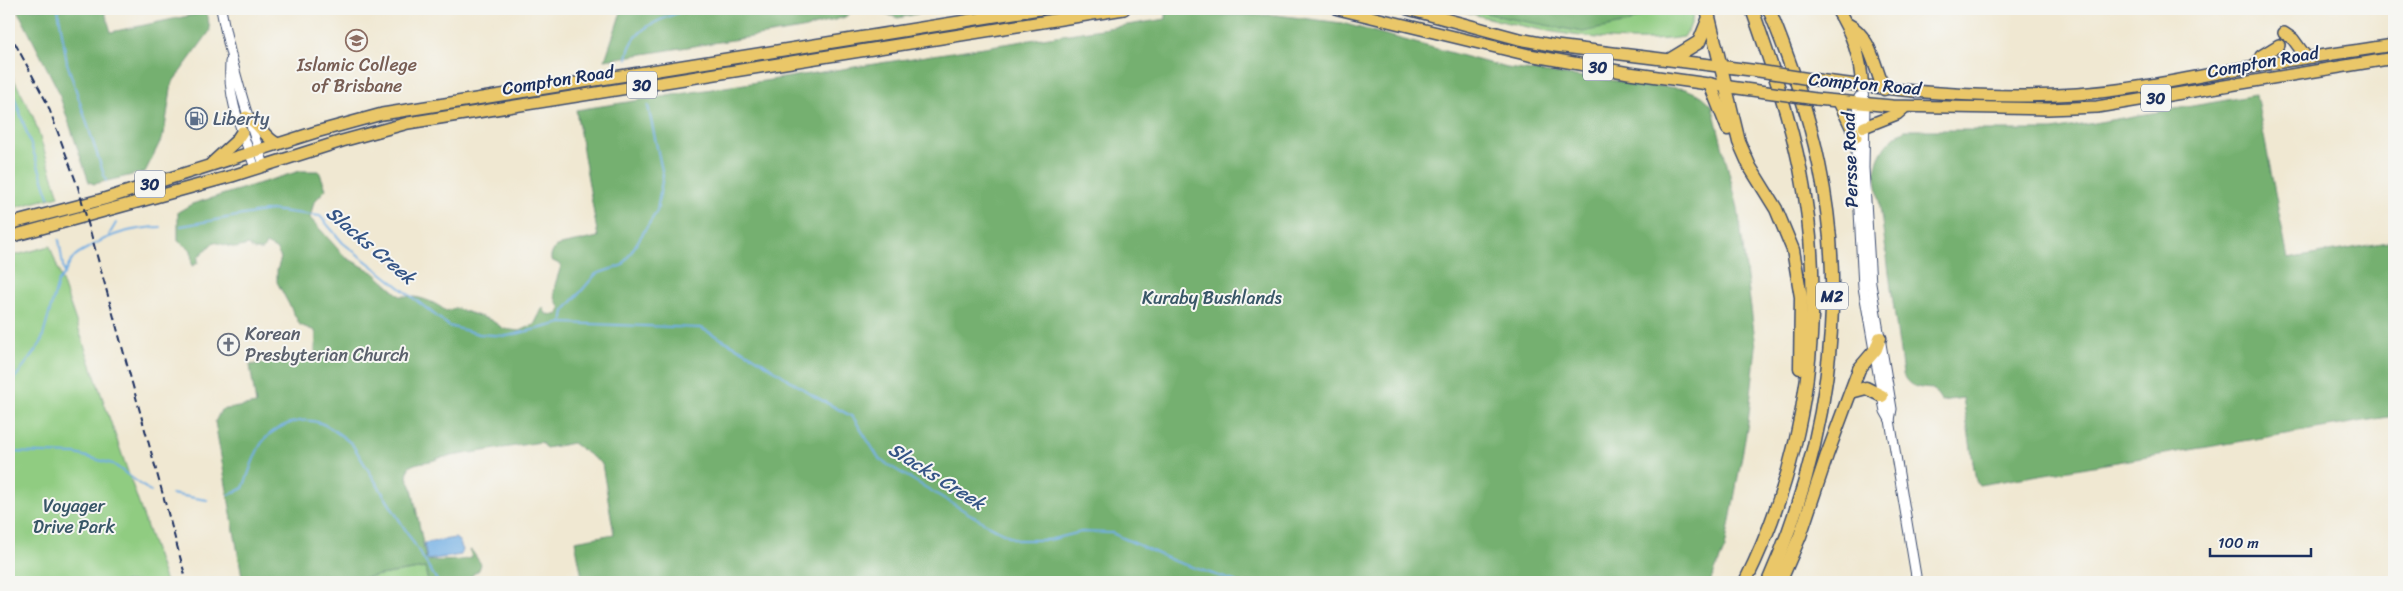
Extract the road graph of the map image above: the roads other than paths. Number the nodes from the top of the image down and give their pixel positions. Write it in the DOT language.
graph roads {
  1 [pos="220,9"];
  2 [pos="1040,9"];
  3 [pos="1124,9"];
  4 [pos="1338,9"];
  5 [pos="1408,9"];
  6 [pos="1752,9"];
  7 [pos="1769,9"];
  8 [pos="1837,9"];
  9 [pos="1708,13"];
  10 [pos="1845,23"];
  11 [pos="2284,33"];
  12 [pos="2394,44"];
  13 [pos="2278,45"];
  14 [pos="2306,57"];
  15 [pos="2394,58"];
  16 [pos="1671,59"];
  17 [pos="230,60"];
  18 [pos="1720,66"];
  19 [pos="2256,66"];
  20 [pos="1710,84"];
  21 [pos="1726,86"];
  22 [pos="1862,86"];
  23 [pos="1884,89"];
  24 [pos="1839,102"];
  25 [pos="1862,104"];
  26 [pos="1905,107"];
  27 [pos="246,116"];
  28 [pos="1864,127"];
  29 [pos="242,132"];
  30 [pos="1736,135"];
  31 [pos="1856,137"];
  32 [pos="278,144"];
  33 [pos="254,152"];
  34 [pos="210,166"];
  35 [pos="260,167"];
  36 [pos="9,224"];
  37 [pos="9,237"];
  38 [pos="1880,338"];
  39 [pos="1873,352"];
  40 [pos="1851,392"];
  41 [pos="1882,396"];
  42 [pos="1890,420"];
  43 [pos="1800,423"];
  44 [pos="1745,582"];
  45 [pos="1768,582"];
  46 [pos="1780,582"];
  47 [pos="1917,582"];
  1 -- 17 [label="street"];
  2 -- 32 [label="main road, Compton Road / 30"];
  3 -- 35 [label="main road, Compton Road / 30"];
  4 -- 20 [label="main road, Compton Road / 30"];
  5 -- 16 [label="main road, Compton Road / 30"];
  6 -- 43 [label="highway, M2"];
  7 -- 45 [label="highway, M2"];
  8 -- 10 [label="highway"];
  9 -- 16 [label="highway"];
  9 -- 18 [label="highway"];
  10 -- 22 [label="highway"];
  10 -- 23 [label="highway"];
  11 -- 14 [label="main road"];
  12 -- 14 [label="main road, Compton Road / 30"];
  13 -- 19 [label="main road"];
  14 -- 19 [label="main road, Compton Road / 30"];
  15 -- 26 [label="main road, Compton Road / 30"];
  16 -- 18 [label="main road, Compton Road / 30"];
  17 -- 27 [label="street"];
  17 -- 29 [label="street"];
  18 -- 21 [label="highway"];
  18 -- 22 [label="main road, Compton Road / 30, bridge"];
  19 -- 23 [label="main road, Compton Road / 30"];
  20 -- 21 [label="main road, Compton Road / 30"];
  20 -- 30 [label="highway"];
  21 -- 24 [label="main road, Compton Road / 30, bridge"];
  21 -- 30 [label="highway"];
  22 -- 23 [label="main road, Compton Road / 30"];
  22 -- 25 [label="street, Persse Road"];
  24 -- 25 [label="main road, Compton Road / 30"];
  24 -- 31 [label="main road"];
  25 -- 26 [label="main road, Compton Road / 30"];
  25 -- 28 [label="street, Persse Road"];
  25 -- 31 [label="street, Persse Road"];
  26 -- 28 [label="main road"];
  27 -- 32 [label="main road"];
  27 -- 33 [label="street"];
  28 -- 38 [label="street, Persse Road"];
  29 -- 33 [label="street"];
  29 -- 34 [label="main road"];
  30 -- 43 [label="highway"];
  31 -- 39 [label="street, Persse Road"];
  32 -- 33 [label="main road, Compton Road / 30"];
  33 -- 34 [label="main road, Compton Road / 30"];
  33 -- 35 [label="street"];
  34 -- 36 [label="main road, Compton Road / 30"];
  35 -- 37 [label="main road, Compton Road / 30"];
  38 -- 39 [label="highway"];
  38 -- 42 [label="street, Persse Road"];
  39 -- 40 [label="highway"];
  39 -- 41 [label="street, Persse Road"];
  40 -- 41 [label="highway"];
  40 -- 46 [label="highway"];
  41 -- 42 [label="street, Persse Road"];
  42 -- 47 [label="street, Persse Road"];
  43 -- 44 [label="highway, M2"];
}
